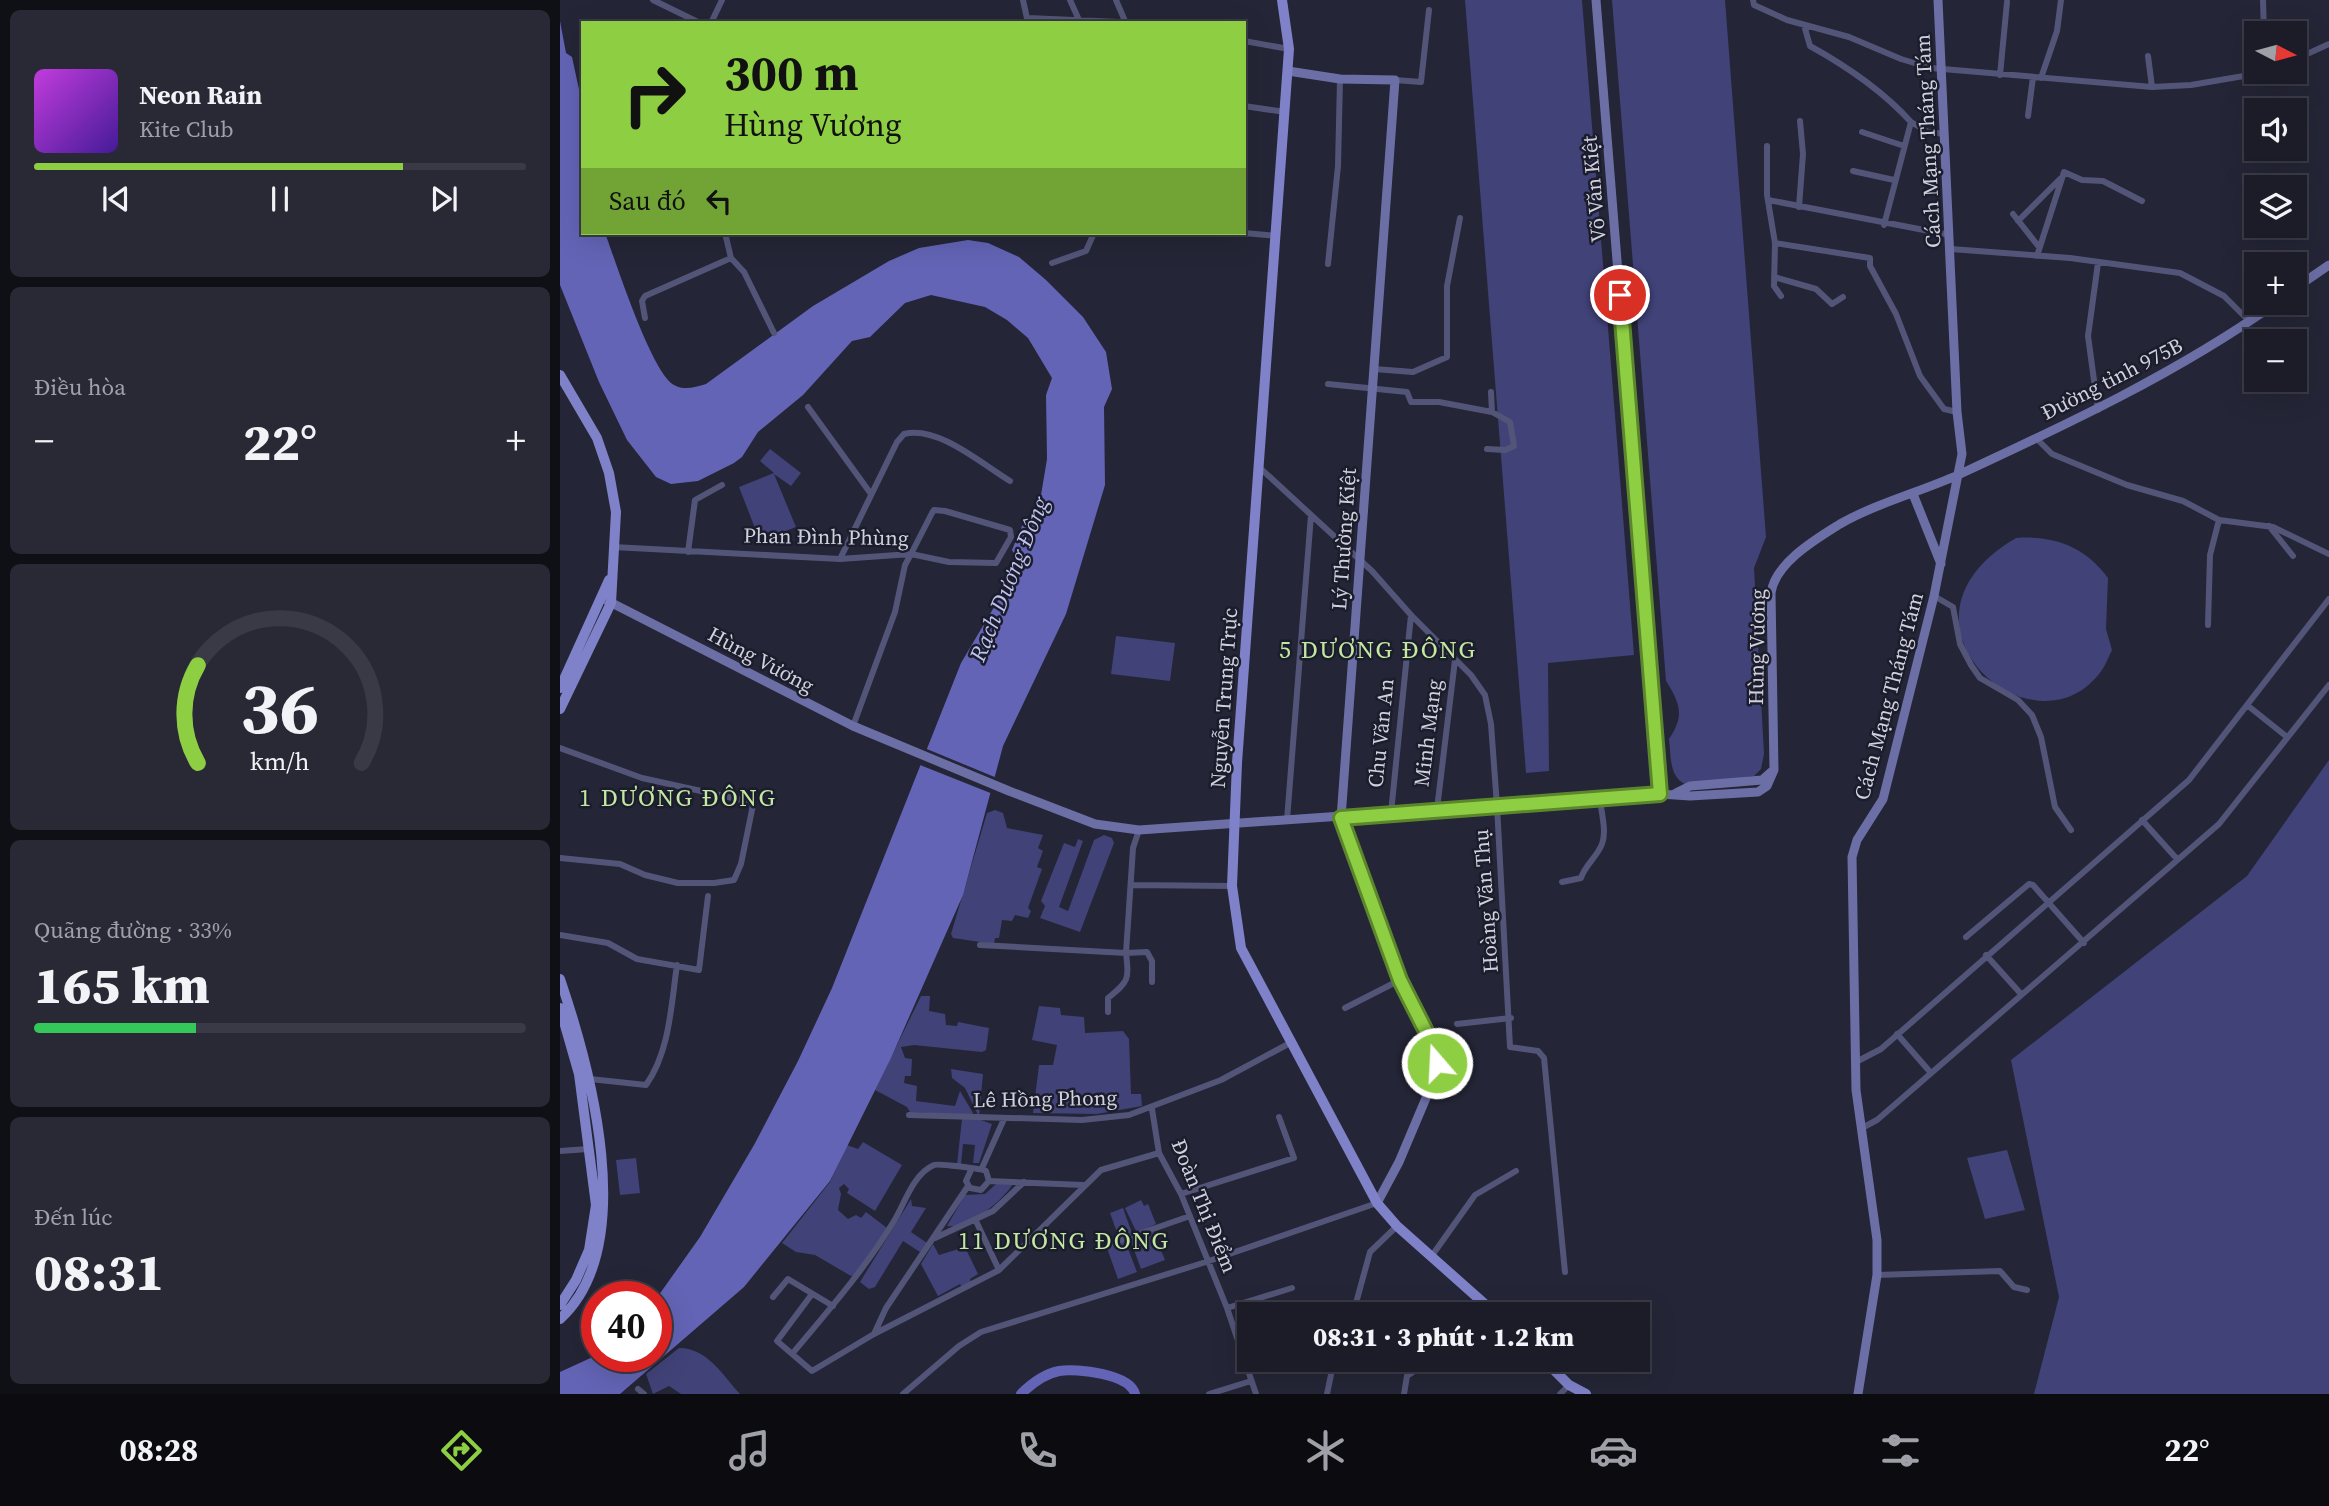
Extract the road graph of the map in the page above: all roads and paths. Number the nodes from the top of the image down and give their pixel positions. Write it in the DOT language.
graph roads {
  1 [pos="653,0"];
  2 [pos="722,0"];
  3 [pos="1023,0"];
  4 [pos="1070,0"];
  5 [pos="1116,0"];
  6 [pos="1282,0"];
  7 [pos="1596,0"];
  8 [pos="1753,0"];
  9 [pos="1938,0"];
  10 [pos="2061,0"];
  11 [pos="2263,0"];
  12 [pos="2007,2"];
  13 [pos="1429,10"];
  14 [pos="1028,20"];
  15 [pos="1079,20"];
  16 [pos="696,21"];
  17 [pos="712,21"];
  18 [pos="1125,21"];
  19 [pos="2264,21"];
  20 [pos="1804,25"];
  21 [pos="1246,41"];
  22 [pos="2329,44"];
  23 [pos="1289,50"];
  24 [pos="2307,54"];
  25 [pos="2148,56"];
  26 [pos="1941,69"];
  27 [pos="1288,71"];
  28 [pos="2000,75"];
  29 [pos="2244,76"];
  30 [pos="2037,78"];
  31 [pos="1340,79"];
  32 [pos="1395,80"];
  33 [pos="2152,87"];
  34 [pos="1246,106"];
  35 [pos="1285,112"];
  36 [pos="2028,116"];
  37 [pos="1800,121"];
  38 [pos="1911,122"];
  39 [pos="1862,132"];
  40 [pos="1945,134"];
  41 [pos="1767,146"];
  42 [pos="1904,146"];
  43 [pos="1853,171"];
  44 [pos="2060,179"];
  45 [pos="1894,180"];
  46 [pos="1768,200"];
  47 [pos="2142,201"];
  48 [pos="1799,206"];
  49 [pos="1460,218"];
  50 [pos="1884,225"];
  51 [pos="1246,233"];
  52 [pos="725,235"];
  53 [pos="1093,235"];
  54 [pos="1950,235"];
  55 [pos="1277,236"];
  56 [pos="1775,243"];
  57 [pos="2039,247"];
  58 [pos="1951,249"];
  59 [pos="2037,256"];
  60 [pos="731,258"];
  61 [pos="2098,263"];
  62 [pos="1052,264"];
  63 [pos="1328,264"];
  64 [pos="2329,265"];
  65 [pos="1774,277"];
  66 [pos="2307,280"];
  67 [pos="1781,296"];
  68 [pos="1843,297"];
  69 [pos="2258,315"];
  70 [pos="645,317"];
  71 [pos="2249,321"];
  72 [pos="774,333"];
  73 [pos="1374,369"];
  74 [pos="560,375"];
  75 [pos="1328,384"];
  76 [pos="1372,388"];
  77 [pos="1491,392"];
  78 [pos="808,407"];
  79 [pos="2098,410"];
  80 [pos="1492,412"];
  81 [pos="1957,412"];
  82 [pos="2036,438"];
  83 [pos="1487,449"];
  84 [pos="1260,468"];
  85 [pos="1957,475"];
  86 [pos="1010,481"];
  87 [pos="722,485"];
  88 [pos="871,494"];
  89 [pos="1913,494"];
  90 [pos="1311,516"];
  91 [pos="2219,520"];
  92 [pos="2269,526"];
  93 [pos="614,547"];
  94 [pos="688,552"];
  95 [pos="911,554"];
  96 [pos="2329,554"];
  97 [pos="2293,556"];
  98 [pos="840,559"];
  99 [pos="1360,560"];
  100 [pos="1941,564"];
  101 [pos="1934,596"];
  102 [pos="2329,599"];
  103 [pos="606,600"];
  104 [pos="1411,615"];
  105 [pos="2208,625"];
  106 [pos="1455,660"];
  107 [pos="573,671"];
  108 [pos="2329,685"];
  109 [pos="560,688"];
  110 [pos="2247,705"];
  111 [pos="560,709"];
  112 [pos="853,726"];
  113 [pos="2287,737"];
  114 [pos="560,748"];
  115 [pos="1660,794"];
  116 [pos="1600,798"];
  117 [pos="1497,806"];
  118 [pos="1437,809"];
  119 [pos="1391,813"];
  120 [pos="1341,818"];
  121 [pos="1287,820"];
  122 [pos="2143,820"];
  123 [pos="1235,823"];
  124 [pos="1139,830"];
  125 [pos="2071,830"];
  126 [pos="560,858"];
  127 [pos="2177,859"];
  128 [pos="1562,882"];
  129 [pos="1131,885"];
  130 [pos="1232,886"];
  131 [pos="708,896"];
  132 [pos="2048,902"];
  133 [pos="560,934"];
  134 [pos="1966,937"];
  135 [pos="2084,943"];
  136 [pos="980,945"];
  137 [pos="1126,953"];
  138 [pos="1986,954"];
  139 [pos="677,965"];
  140 [pos="560,979"];
  141 [pos="1400,980"];
  142 [pos="1152,982"];
  143 [pos="2021,994"];
  144 [pos="560,1008"];
  145 [pos="1345,1008"];
  146 [pos="1108,1012"];
  147 [pos="1511,1018"];
  148 [pos="1457,1024"];
  149 [pos="1897,1034"];
  150 [pos="1292,1042"];
  151 [pos="1856,1062"];
  152 [pos="1931,1073"];
  153 [pos="585,1080"];
  154 [pos="1152,1109"];
  155 [pos="909,1115"];
  156 [pos="1279,1117"];
  157 [pos="1003,1119"];
  158 [pos="1862,1128"];
  159 [pos="588,1149"];
  160 [pos="560,1151"];
  161 [pos="1159,1153"];
  162 [pos="982,1168"];
  163 [pos="971,1170"];
  164 [pos="1516,1171"];
  165 [pos="989,1181"];
  166 [pos="1024,1182"];
  167 [pos="1083,1185"];
  168 [pos="968,1186"];
  169 [pos="1181,1194"];
  170 [pos="1377,1203"];
  171 [pos="600,1205"];
  172 [pos="1190,1216"];
  173 [pos="976,1221"];
  174 [pos="1397,1226"];
  175 [pos="933,1239"];
  176 [pos="1110,1244"];
  177 [pos="1431,1257"];
  178 [pos="1206,1262"];
  179 [pos="999,1270"];
  180 [pos="1565,1272"];
  181 [pos="1877,1275"];
  182 [pos="1292,1288"];
  183 [pos="2027,1290"];
  184 [pos="813,1294"];
  185 [pos="774,1297"];
  186 [pos="1356,1302"];
  187 [pos="1482,1302"];
  188 [pos="833,1306"];
  189 [pos="1227,1308"];
  190 [pos="561,1312"];
  191 [pos="874,1334"];
  192 [pos="792,1354"];
  193 [pos="1332,1372"];
  194 [pos="1413,1372"];
  195 [pos="1556,1372"];
  196 [pos="1251,1381"];
  197 [pos="1569,1385"];
  198 [pos="903,1394"];
  199 [pos="1209,1394"];
  200 [pos="1256,1394"];
  201 [pos="1327,1394"];
  202 [pos="1404,1394"];
  203 [pos="1560,1394"];
  204 [pos="1586,1394"];
  205 [pos="1858,1394"];
  1 -- 16 [label="street"];
  2 -- 17 [label="street"];
  3 -- 14 [label="street"];
  4 -- 15 [label="street"];
  5 -- 18 [label="street"];
  6 -- 23 [label="main road, Nguyễn Trung Trực"];
  7 -- 115 [label="street, Võ Văn Kiệt"];
  8 -- 20 [label="street"];
  9 -- 26 [label="street, Cách Mạng Tháng Tám"];
  10 -- 30 [label="street"];
  11 -- 19 [label="street"];
  12 -- 28 [label="street"];
  13 -- 32 [label="street"];
  14 -- 15 [label="street"];
  15 -- 18 [label="street"];
  20 -- 26 [label="street"];
  20 -- 38 [label="street"];
  21 -- 23 [label="street"];
  22 -- 24 [label="street"];
  23 -- 27 [label="main road, Nguyễn Trung Trực"];
  25 -- 33 [label="street"];
  26 -- 28 [label="street"];
  26 -- 40 [label="street, Cách Mạng Tháng Tám"];
  27 -- 31 [label="street"];
  27 -- 35 [label="main road, Nguyễn Trung Trực"];
  28 -- 30 [label="street"];
  29 -- 33 [label="street"];
  30 -- 33 [label="street"];
  30 -- 36 [label="street"];
  31 -- 32 [label="street"];
  31 -- 63 [label="street"];
  32 -- 73 [label="street, Lý Thường Kiệt"];
  34 -- 35 [label="street"];
  35 -- 55 [label="main road, Nguyễn Trung Trực"];
  37 -- 48 [label="street"];
  38 -- 40 [label="street"];
  38 -- 42 [label="street"];
  39 -- 42 [label="street"];
  40 -- 54 [label="street, Cách Mạng Tháng Tám"];
  41 -- 46 [label="street"];
  42 -- 45 [label="street"];
  43 -- 45 [label="street"];
  44 -- 47 [label="street"];
  44 -- 57 [label="street"];
  44 -- 57 [label="street"];
  45 -- 50 [label="street"];
  46 -- 48 [label="street"];
  46 -- 56 [label="street"];
  48 -- 50 [label="street"];
  49 -- 73 [label="street"];
  50 -- 54 [label="street"];
  51 -- 55 [label="street"];
  52 -- 60 [label="street"];
  53 -- 62 [label="street"];
  54 -- 58 [label="street, Cách Mạng Tháng Tám"];
  55 -- 84 [label="main road, Nguyễn Trung Trực"];
  56 -- 65 [label="street"];
  56 -- 81 [label="street"];
  57 -- 59 [label="street"];
  58 -- 59 [label="street"];
  58 -- 81 [label="street, Cách Mạng Tháng Tám"];
  59 -- 61 [label="street"];
  60 -- 70 [label="street"];
  60 -- 72 [label="street"];
  61 -- 71 [label="street"];
  61 -- 79 [label="street"];
  64 -- 66 [label="street"];
  65 -- 67 [label="street"];
  65 -- 68 [label="street"];
  69 -- 71 [label="street, Đường tỉnh 975B"];
  71 -- 79 [label="street, Đường tỉnh 975B"];
  73 -- 76 [label="street, Lý Thường Kiệt"];
  74 -- 93 [label="main road"];
  75 -- 76 [label="street"];
  76 -- 80 [label="street"];
  76 -- 99 [label="street, Lý Thường Kiệt"];
  77 -- 80 [label="street"];
  78 -- 88 [label="street"];
  79 -- 82 [label="street, Đường tỉnh 975B"];
  80 -- 83 [label="street"];
  81 -- 85 [label="street, Cách Mạng Tháng Tám"];
  82 -- 85 [label="street, Đường tỉnh 975B"];
  82 -- 91 [label="street"];
  84 -- 90 [label="street, Hoàng Văn Thụ"];
  84 -- 123 [label="main road, Nguyễn Trung Trực"];
  85 -- 89 [label="street, Hùng Vương"];
  85 -- 100 [label="street, Cách Mạng Tháng Tám"];
  86 -- 88 [label="street"];
  87 -- 94 [label="street"];
  88 -- 98 [label="street"];
  89 -- 100 [label="street"];
  89 -- 115 [label="street, Hùng Vương"];
  90 -- 99 [label="street, Hoàng Văn Thụ"];
  90 -- 121 [label="street"];
  91 -- 92 [label="street"];
  91 -- 105 [label="street"];
  92 -- 96 [label="street"];
  92 -- 97 [label="street"];
  93 -- 94 [label="street, Phan Đình Phùng"];
  93 -- 103 [label="main road"];
  94 -- 98 [label="street, Phan Đình Phùng"];
  95 -- 95 [label="street, Phan Đình Phùng"];
  95 -- 98 [label="street, Phan Đình Phùng"];
  95 -- 112 [label="street"];
  99 -- 104 [label="street, Hoàng Văn Thụ"];
  99 -- 120 [label="street, Lý Thường Kiệt"];
  100 -- 101 [label="street, Cách Mạng Tháng Tám"];
  101 -- 125 [label="street"];
  101 -- 151 [label="street, Cách Mạng Tháng Tám"];
  102 -- 110 [label="street"];
  103 -- 107 [label="main road"];
  103 -- 112 [label="street, Hùng Vương"];
  104 -- 106 [label="street, Hoàng Văn Thụ"];
  104 -- 119 [label="street, Chu Văn An"];
  106 -- 117 [label="street, Hoàng Văn Thụ"];
  106 -- 118 [label="street, Minh Mạng"];
  107 -- 109 [label="main road"];
  107 -- 111 [label="main road"];
  108 -- 113 [label="street"];
  110 -- 113 [label="street"];
  110 -- 122 [label="street"];
  112 -- 124 [label="street, Hùng Vương"];
  113 -- 127 [label="street"];
  114 -- 126 [label="street"];
  115 -- 116 [label="street, Hùng Vương"];
  116 -- 117 [label="street, Hùng Vương"];
  116 -- 128 [label="street"];
  117 -- 118 [label="street, Hùng Vương"];
  117 -- 147 [label="street, Hoàng Văn Thụ"];
  118 -- 119 [label="street, Hùng Vương"];
  119 -- 120 [label="street, Hùng Vương"];
  120 -- 121 [label="street, Hùng Vương"];
  120 -- 141 [label="street, Lý Thường Kiệt"];
  121 -- 123 [label="street, Hùng Vương"];
  122 -- 127 [label="street"];
  122 -- 132 [label="street"];
  123 -- 124 [label="street, Hùng Vương"];
  123 -- 130 [label="main road, Nguyễn Trung Trực"];
  124 -- 129 [label="street"];
  127 -- 135 [label="street"];
  129 -- 130 [label="street"];
  129 -- 137 [label="street"];
  130 -- 150 [label="main road, Nguyễn Trung Trực"];
  131 -- 139 [label="street"];
  132 -- 134 [label="street"];
  132 -- 135 [label="street"];
  132 -- 138 [label="street"];
  133 -- 139 [label="street"];
  135 -- 143 [label="street"];
  136 -- 137 [label="street"];
  137 -- 142 [label="street"];
  137 -- 146 [label="street"];
  138 -- 143 [label="street"];
  138 -- 149 [label="street"];
  139 -- 153 [label="street"];
  140 -- 153 [label="main road"];
  141 -- 145 [label="street"];
  141 -- 170 [label="street, Lý Thường Kiệt"];
  143 -- 152 [label="street"];
  144 -- 153 [label="main road"];
  147 -- 148 [label="street"];
  147 -- 180 [label="street, Hoàng Văn Thụ"];
  149 -- 151 [label="street"];
  149 -- 152 [label="street"];
  150 -- 154 [label="street, Lê Hồng Phong"];
  150 -- 170 [label="main road, Nguyễn Trung Trực"];
  151 -- 158 [label="street, Cách Mạng Tháng Tám"];
  152 -- 158 [label="street"];
  153 -- 159 [label="main road"];
  153 -- 171 [label="main road"];
  154 -- 157 [label="street, Lê Hồng Phong"];
  154 -- 161 [label="street, Đoàn Thị Điểm"];
  155 -- 157 [label="street, Lê Hồng Phong"];
  156 -- 169 [label="street"];
  157 -- 162 [label="street"];
  158 -- 181 [label="street, Cách Mạng Tháng Tám"];
  159 -- 160 [label="street"];
  159 -- 171 [label="main road"];
  161 -- 167 [label="street"];
  161 -- 169 [label="street, Đoàn Thị Điểm"];
  162 -- 163 [label="street"];
  162 -- 165 [label="street"];
  163 -- 168 [label="street"];
  163 -- 188 [label="street"];
  164 -- 177 [label="street"];
  165 -- 166 [label="street"];
  165 -- 168 [label="street"];
  166 -- 167 [label="street"];
  166 -- 173 [label="street"];
  167 -- 179 [label="street"];
  168 -- 175 [label="street"];
  169 -- 172 [label="street, Đoàn Thị Điểm"];
  170 -- 174 [label="main road, Nguyễn Trung Trực"];
  170 -- 178 [label="street"];
  171 -- 190 [label="main road"];
  172 -- 176 [label="street"];
  172 -- 178 [label="street, Đoàn Thị Điểm"];
  173 -- 175 [label="street"];
  173 -- 179 [label="street"];
  174 -- 177 [label="main road, Nguyễn Trung Trực"];
  174 -- 186 [label="street"];
  175 -- 191 [label="street"];
  177 -- 187 [label="main road, Nguyễn Trung Trực"];
  178 -- 189 [label="street, Đoàn Thị Điểm"];
  178 -- 198 [label="street"];
  179 -- 191 [label="street"];
  181 -- 183 [label="street"];
  181 -- 205 [label="street, Cách Mạng Tháng Tám"];
  182 -- 189 [label="street"];
  184 -- 185 [label="street"];
  184 -- 188 [label="street"];
  184 -- 192 [label="street"];
  188 -- 192 [label="street"];
  189 -- 196 [label="street, Đoàn Thị Điểm"];
  191 -- 192 [label="street"];
  193 -- 201 [label="street"];
  194 -- 202 [label="street"];
  195 -- 197 [label="main road"];
  196 -- 199 [label="street"];
  196 -- 200 [label="street, Đoàn Thị Điểm"];
  197 -- 203 [label="street"];
  197 -- 204 [label="main road"];
}
